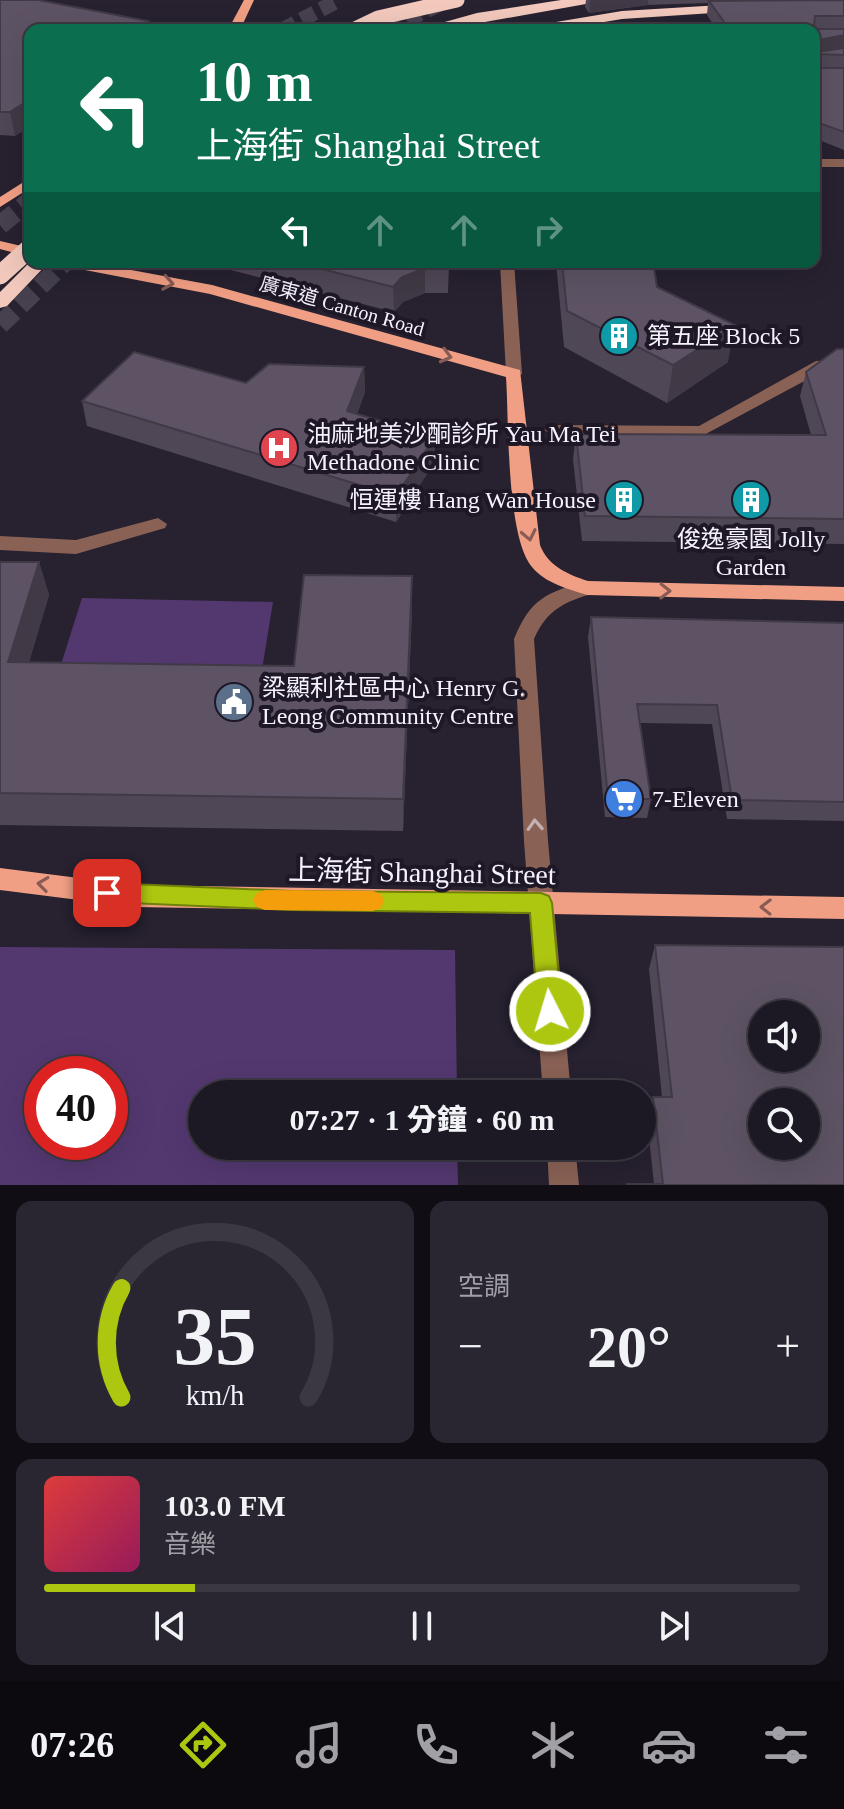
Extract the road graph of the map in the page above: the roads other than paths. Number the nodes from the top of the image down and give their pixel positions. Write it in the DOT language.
graph roads {
  1 [pos="249,0"];
  2 [pos="457,0"];
  3 [pos="586,0"];
  4 [pos="115,21"];
  5 [pos="132,24"];
  6 [pos="237,24"];
  7 [pos="366,24"];
  8 [pos="448,24"];
  9 [pos="568,24"];
  10 [pos="650,24"];
  11 [pos="820,163"];
  12 [pos="844,163"];
  13 [pos="24,186"];
  14 [pos="0,203"];
  15 [pos="0,245"];
  16 [pos="24,249"];
  17 [pos="24,255"];
  18 [pos="34,268"];
  19 [pos="96,268"];
  20 [pos="507,268"];
  21 [pos="0,275"];
  22 [pos="0,302"];
  23 [pos="844,365"];
  24 [pos="514,374"];
  25 [pos="553,430"];
  26 [pos="158,524"];
  27 [pos="0,543"];
  28 [pos="587,588"];
  29 [pos="844,594"];
  30 [pos="0,879"];
  31 [pos="541,903"];
  32 [pos="844,908"];
  33 [pos="556,1080"];
  34 [pos="562,1160"];
  35 [pos="564,1185"];
  1 -- 6 [label="main road"];
  2 -- 7 [label="highway, bridge"];
  3 -- 8 [label="highway"];
  4 -- 5 [label="main road"];
  9 -- 10 [label="highway"];
  11 -- 12 [label="street"];
  13 -- 14 [label="main road"];
  15 -- 16 [label="main road"];
  17 -- 21 [label="highway, bridge"];
  18 -- 22 [label="highway"];
  19 -- 24 [label="main road, 廣東道 Canton Road, one-way"];
  20 -- 24 [label="street"];
  23 -- 25 [label="street"];
  24 -- 28 [label="main road, one-way"];
  26 -- 27 [label="street"];
  28 -- 29 [label="main road, one-way"];
  31 -- 28 [label="street, one-way"];
  31 -- 30 [label="main road, 上海街 Shanghai Street, one-way"];
  32 -- 31 [label="main road, 上海街 Shanghai Street, one-way"];
  31 -- 33 [label="street"];
  34 -- 35 [label="street"];
}
